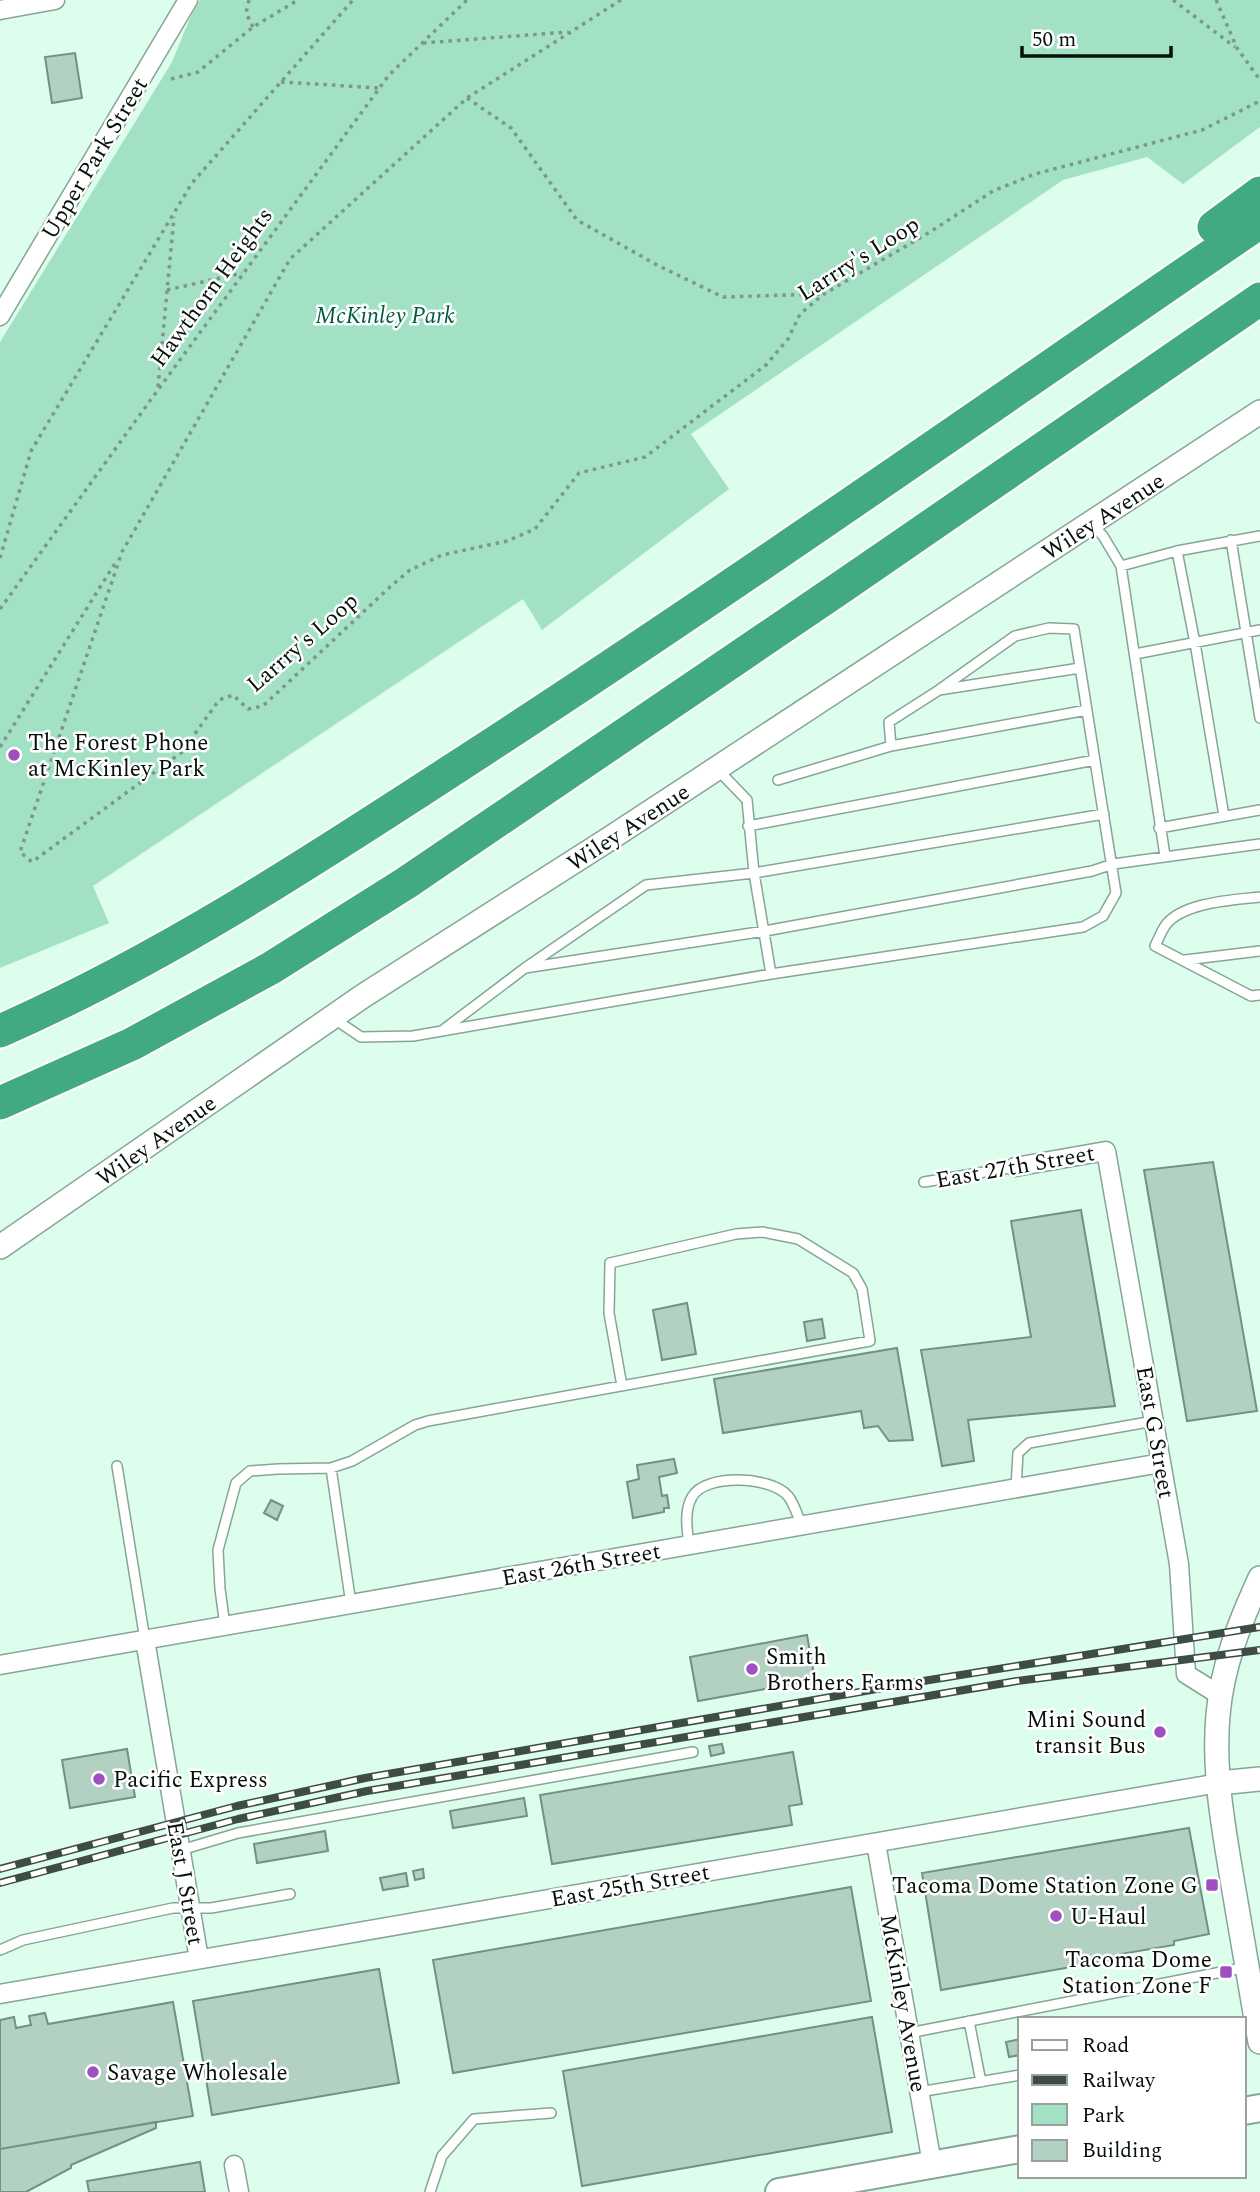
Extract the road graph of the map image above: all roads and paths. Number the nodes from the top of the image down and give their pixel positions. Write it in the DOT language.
graph roads {
  1 [pos="55,0"];
  2 [pos="188,0"];
  3 [pos="249,0"];
  4 [pos="298,0"];
  5 [pos="353,0"];
  6 [pos="467,0"];
  7 [pos="621,0"];
  8 [pos="1174,0"];
  9 [pos="1216,0"];
  10 [pos="0,9"];
  11 [pos="253,27"];
  12 [pos="570,32"];
  13 [pos="422,43"];
  14 [pos="1237,48"];
  15 [pos="171,79"];
  16 [pos="1260,80"];
  17 [pos="281,82"];
  18 [pos="379,88"];
  19 [pos="467,98"];
  20 [pos="1260,98"];
  21 [pos="1260,194"];
  22 [pos="174,213"];
  23 [pos="1260,222"];
  24 [pos="244,272"];
  25 [pos="167,290"];
  26 [pos="824,294"];
  27 [pos="1260,299"];
  28 [pos="0,316"];
  29 [pos="1260,321"];
  30 [pos="1215,330"];
  31 [pos="158,389"];
  32 [pos="1260,412"];
  33 [pos="1091,523"];
  34 [pos="1260,536"];
  35 [pos="1231,540"];
  36 [pos="1177,551"];
  37 [pos="122,552"];
  38 [pos="0,558"];
  39 [pos="1121,566"];
  40 [pos="0,610"];
  41 [pos="1260,631"];
  42 [pos="1245,633"];
  43 [pos="1195,643"];
  44 [pos="1135,654"];
  45 [pos="1080,668"];
  46 [pos="600,673"];
  47 [pos="939,690"];
  48 [pos="1087,710"];
  49 [pos="1260,718"];
  50 [pos="891,746"];
  51 [pos="0,747"];
  52 [pos="1095,760"];
  53 [pos="717,769"];
  54 [pos="778,780"];
  55 [pos="1260,810"];
  56 [pos="1104,814"];
  57 [pos="1224,816"];
  58 [pos="748,826"];
  59 [pos="1159,828"];
  60 [pos="1260,844"];
  61 [pos="1165,856"];
  62 [pos="1113,864"];
  63 [pos="754,873"];
  64 [pos="1260,897"];
  65 [pos="765,931"];
  66 [pos="1260,951"];
  67 [pos="1184,960"];
  68 [pos="525,968"];
  69 [pos="771,974"];
  70 [pos="1260,995"];
  71 [pos="332,1017"];
  72 [pos="0,1031"];
  73 [pos="442,1031"];
  74 [pos="0,1103"];
  75 [pos="1106,1151"];
  76 [pos="1015,1167"];
  77 [pos="924,1182"];
  78 [pos="0,1247"];
  79 [pos="622,1386"];
  80 [pos="1154,1421"];
  81 [pos="1161,1463"];
  82 [pos="117,1466"];
  83 [pos="331,1468"];
  84 [pos="1016,1488"];
  85 [pos="802,1526"];
  86 [pos="689,1545"];
  87 [pos="1260,1578"];
  88 [pos="351,1604"];
  89 [pos="225,1626"];
  90 [pos="145,1640"];
  91 [pos="0,1665"];
  92 [pos="1221,1696"];
  93 [pos="693,1752"];
  94 [pos="1260,1779"];
  95 [pos="1219,1783"];
  96 [pos="876,1843"];
  97 [pos="181,1850"];
  98 [pos="290,1894"];
  99 [pos="190,1907"];
  100 [pos="0,1950"];
  101 [pos="199,1959"];
  102 [pos="1247,1968"];
  103 [pos="0,1994"];
  104 [pos="1257,2010"];
  105 [pos="969,2021"];
  106 [pos="909,2033"];
  107 [pos="1257,2037"];
  108 [pos="1018,2075"];
  109 [pos="981,2082"];
  110 [pos="919,2092"];
  111 [pos="551,2113"];
  112 [pos="1018,2149"];
  113 [pos="932,2164"];
  114 [pos="234,2165"];
  115 [pos="239,2192"];
  116 [pos="430,2192"];
  117 [pos="779,2192"];
  1 -- 10 [label="street"];
  2 -- 28 [label="street, Upper Park Street"];
  3 -- 11 [label="path"];
  4 -- 11 [label="path"];
  5 -- 17 [label="path"];
  6 -- 13 [label="path, Hawthorn Heights"];
  7 -- 12 [label="path, Larrry's Loop"];
  8 -- 14 [label="path"];
  9 -- 14 [label="path"];
  11 -- 15 [label="path"];
  12 -- 13 [label="path"];
  12 -- 19 [label="path, Larrry's Loop"];
  13 -- 18 [label="path, Hawthorn Heights"];
  14 -- 16 [label="path"];
  17 -- 18 [label="path"];
  17 -- 22 [label="path"];
  18 -- 24 [label="path, Hawthorn Heights"];
  19 -- 26 [label="path"];
  19 -- 37 [label="path, Larrry's Loop"];
  20 -- 26 [label="path, Larrry's Loop"];
  21 -- 46 [label="highway"];
  22 -- 25 [label="path"];
  22 -- 38 [label="path"];
  23 -- 46 [label="highway"];
  24 -- 25 [label="path"];
  24 -- 31 [label="path, Hawthorn Heights"];
  25 -- 31 [label="path"];
  26 -- 37 [label="path, Larrry's Loop"];
  27 -- 30 [label="highway"];
  29 -- 30 [label="highway"];
  30 -- 74 [label="highway"];
  31 -- 40 [label="path, Hawthorn Heights"];
  32 -- 33 [label="street, Wiley Avenue"];
  33 -- 39 [label="lane"];
  33 -- 53 [label="street, Wiley Avenue"];
  34 -- 35 [label="lane"];
  35 -- 36 [label="lane"];
  35 -- 42 [label="lane"];
  36 -- 39 [label="lane"];
  36 -- 43 [label="lane"];
  37 -- 51 [label="path"];
  39 -- 44 [label="lane"];
  41 -- 42 [label="lane"];
  42 -- 43 [label="lane"];
  42 -- 49 [label="lane"];
  43 -- 44 [label="lane"];
  43 -- 57 [label="lane"];
  44 -- 59 [label="lane"];
  45 -- 47 [label="lane"];
  45 -- 47 [label="lane"];
  45 -- 48 [label="lane"];
  46 -- 72 [label="highway"];
  47 -- 50 [label="lane"];
  48 -- 50 [label="lane"];
  48 -- 52 [label="lane"];
  50 -- 54 [label="lane"];
  52 -- 56 [label="lane"];
  52 -- 58 [label="lane"];
  53 -- 58 [label="lane"];
  53 -- 71 [label="street, Wiley Avenue"];
  55 -- 57 [label="lane"];
  56 -- 62 [label="lane"];
  56 -- 63 [label="lane"];
  57 -- 59 [label="lane"];
  58 -- 63 [label="lane"];
  59 -- 61 [label="lane"];
  60 -- 61 [label="lane"];
  61 -- 62 [label="lane"];
  62 -- 65 [label="lane"];
  62 -- 69 [label="lane"];
  63 -- 65 [label="lane"];
  63 -- 68 [label="lane"];
  64 -- 67 [label="lane"];
  65 -- 68 [label="lane"];
  65 -- 69 [label="lane"];
  66 -- 67 [label="lane"];
  67 -- 70 [label="lane"];
  68 -- 73 [label="lane"];
  69 -- 73 [label="lane"];
  71 -- 73 [label="lane"];
  71 -- 78 [label="street, Wiley Avenue"];
  75 -- 76 [label="street, East 27th Street"];
  75 -- 80 [label="street, East G Street"];
  76 -- 77 [label="lane, East 27th Street"];
  79 -- 79 [label="lane"];
  79 -- 83 [label="lane"];
  80 -- 81 [label="street, East G Street"];
  80 -- 84 [label="lane"];
  81 -- 84 [label="street, East 26th Street"];
  81 -- 92 [label="street, East G Street"];
  82 -- 90 [label="lane"];
  83 -- 88 [label="lane"];
  83 -- 89 [label="lane"];
  84 -- 85 [label="street, East 26th Street"];
  85 -- 86 [label="street, East 26th Street"];
  85 -- 86 [label="lane"];
  86 -- 88 [label="street, East 26th Street"];
  87 -- 92 [label="street"];
  88 -- 89 [label="street, East 26th Street"];
  89 -- 90 [label="street, East 26th Street"];
  90 -- 91 [label="street, East 26th Street"];
  90 -- 97 [label="street, East J Street"];
  92 -- 95 [label="street"];
  93 -- 97 [label="lane"];
  94 -- 95 [label="street, East 25th Street"];
  95 -- 96 [label="street, East 25th Street"];
  95 -- 102 [label="street"];
  96 -- 101 [label="street, East 25th Street"];
  96 -- 106 [label="street, McKinley Avenue"];
  97 -- 99 [label="street, East J Street"];
  98 -- 99 [label="lane"];
  99 -- 100 [label="lane"];
  99 -- 101 [label="street, East J Street"];
  101 -- 103 [label="street, East 25th Street"];
  102 -- 104 [label="street"];
  102 -- 105 [label="lane"];
  104 -- 107 [label="street"];
  105 -- 106 [label="lane"];
  105 -- 109 [label="lane"];
  106 -- 110 [label="street, McKinley Avenue"];
  108 -- 109 [label="lane"];
  109 -- 110 [label="lane"];
  110 -- 113 [label="street, McKinley Avenue"];
  111 -- 116 [label="lane"];
  112 -- 113 [label="main road"];
  113 -- 117 [label="main road"];
  114 -- 115 [label="street"];
}
